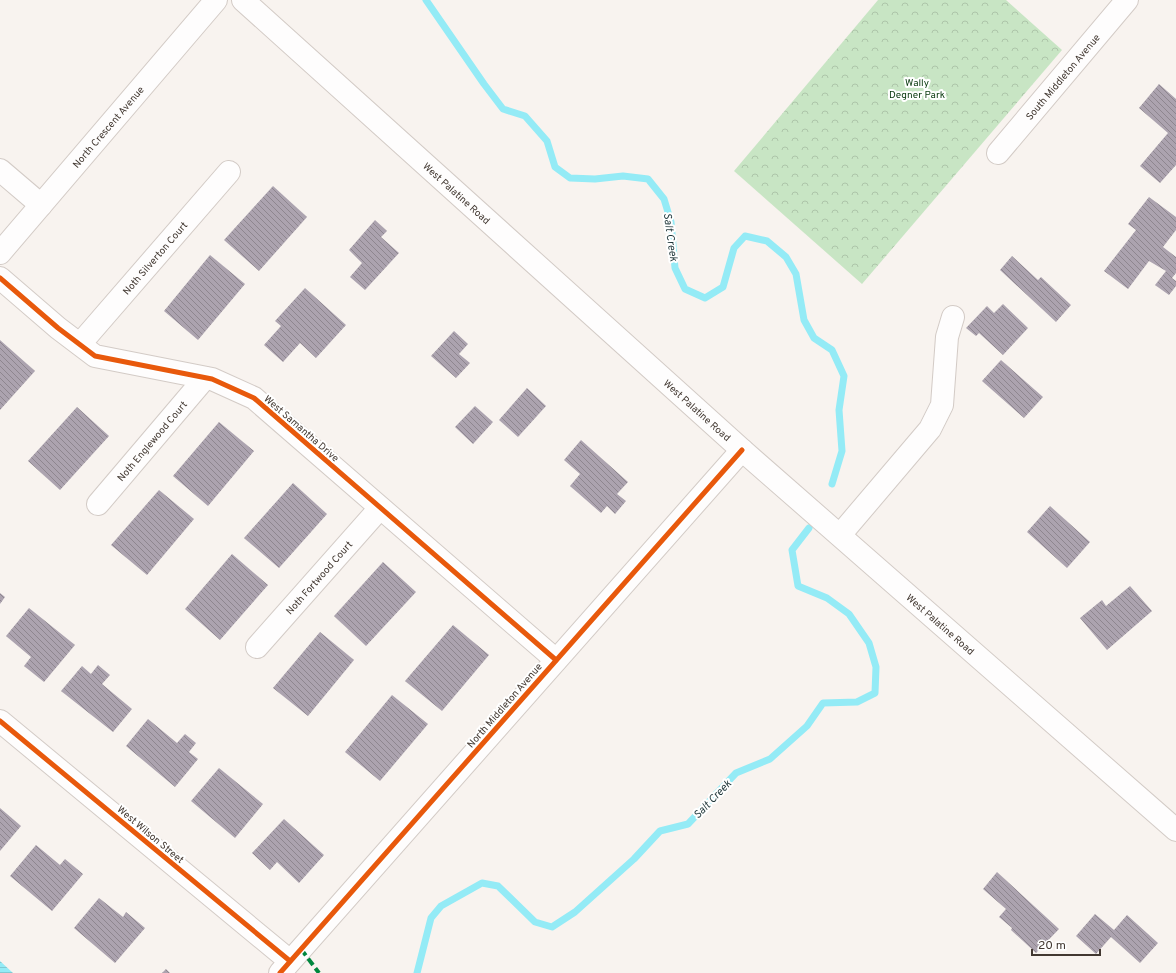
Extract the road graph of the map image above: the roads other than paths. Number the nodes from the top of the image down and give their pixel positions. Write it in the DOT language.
graph roads {
  1 [pos="216,0"];
  2 [pos="242,0"];
  3 [pos="1127,0"];
  4 [pos="998,153"];
  5 [pos="0,170"];
  6 [pos="229,172"];
  7 [pos="41,205"];
  8 [pos="0,253"];
  9 [pos="0,278"];
  10 [pos="953,317"];
  11 [pos="80,344"];
  12 [pos="205,378"];
  13 [pos="742,450"];
  14 [pos="98,504"];
  15 [pos="380,508"];
  16 [pos="840,535"];
  17 [pos="257,647"];
  18 [pos="556,660"];
  19 [pos="0,721"];
  20 [pos="1176,830"];
  21 [pos="285,967"];
  1 -- 7 [label="street, North Crescent Avenue"];
  2 -- 13 [label="street, West Palatine Road"];
  3 -- 4 [label="street, South Middleton Avenue"];
  5 -- 7 [label="street"];
  6 -- 11 [label="street, Noth Silverton Court"];
  7 -- 8 [label="street, North Crescent Avenue"];
  9 -- 11 [label="street, West Samantha Drive"];
  10 -- 16 [label="street"];
  11 -- 12 [label="street, West Samantha Drive"];
  12 -- 14 [label="street, Noth Englewood Court"];
  12 -- 15 [label="street, West Samantha Drive"];
  13 -- 16 [label="street, West Palatine Road"];
  13 -- 18 [label="street, North Middleton Avenue"];
  15 -- 17 [label="street, Noth Fortwood Court"];
  15 -- 18 [label="street, West Samantha Drive"];
  16 -- 20 [label="street, West Palatine Road"];
  18 -- 21 [label="street, North Middleton Avenue"];
  19 -- 21 [label="street, West Wilson Street"];
}
